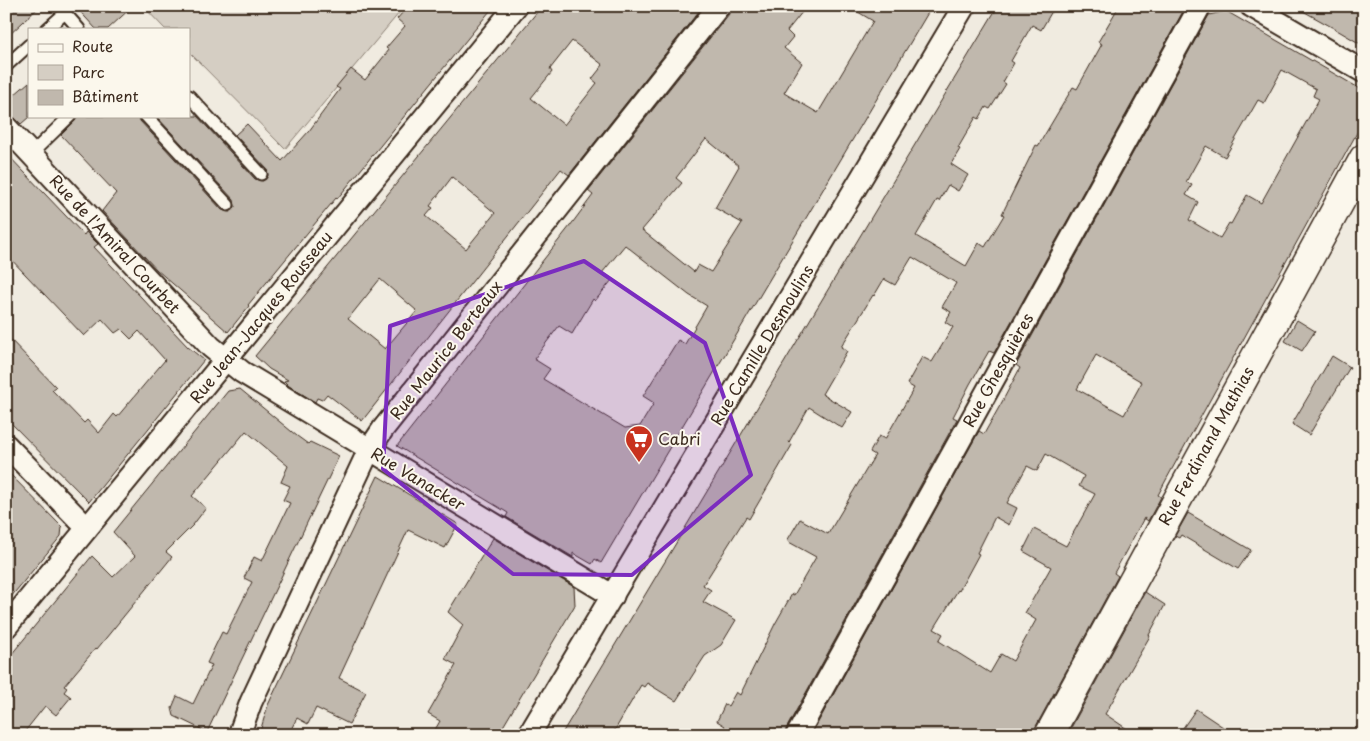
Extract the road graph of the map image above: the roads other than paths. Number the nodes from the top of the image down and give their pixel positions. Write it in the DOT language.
graph roads {
  1 [pos="516,6"];
  2 [pos="719,6"];
  3 [pos="964,6"];
  4 [pos="1200,6"];
  5 [pos="1251,6"];
  6 [pos="48,28"];
  7 [pos="78,28"];
  8 [pos="28,46"];
  9 [pos="6,66"];
  10 [pos="1364,72"];
  11 [pos="190,97"];
  12 [pos="68,118"];
  13 [pos="148,118"];
  14 [pos="6,127"];
  15 [pos="31,154"];
  16 [pos="1364,158"];
  17 [pos="261,174"];
  18 [pos="228,205"];
  19 [pos="226,360"];
  20 [pos="6,445"];
  21 [pos="369,450"];
  22 [pos="87,528"];
  23 [pos="613,596"];
  24 [pos="6,627"];
  25 [pos="239,735"];
  26 [pos="530,735"];
  27 [pos="796,735"];
  28 [pos="1049,735"];
  1 -- 19 [label="street, Rue Jean-Jacques Rousseau"];
  2 -- 21 [label="street, Rue Maurice Berteaux"];
  3 -- 23 [label="street, Rue Camille Desmoulins"];
  4 -- 27 [label="street, Rue Ghesquières"];
  5 -- 10 [label="street"];
  6 -- 7 [label="lane"];
  8 -- 9 [label="lane"];
  11 -- 17 [label="lane"];
  12 -- 15 [label="lane"];
  13 -- 18 [label="lane"];
  14 -- 15 [label="street, Rue de l'Amiral Courbet"];
  15 -- 19 [label="street, Rue de l'Amiral Courbet"];
  16 -- 28 [label="street, Rue Ferdinand Mathias"];
  19 -- 21 [label="street, Rue Vanacker"];
  19 -- 22 [label="street, Rue Jean-Jacques Rousseau"];
  20 -- 22 [label="street"];
  21 -- 23 [label="street, Rue Vanacker"];
  21 -- 25 [label="street, Rue Maurice Berteaux"];
  22 -- 24 [label="street, Rue Jean-Jacques Rousseau"];
  23 -- 26 [label="street, Rue Camille Desmoulins"];
}
